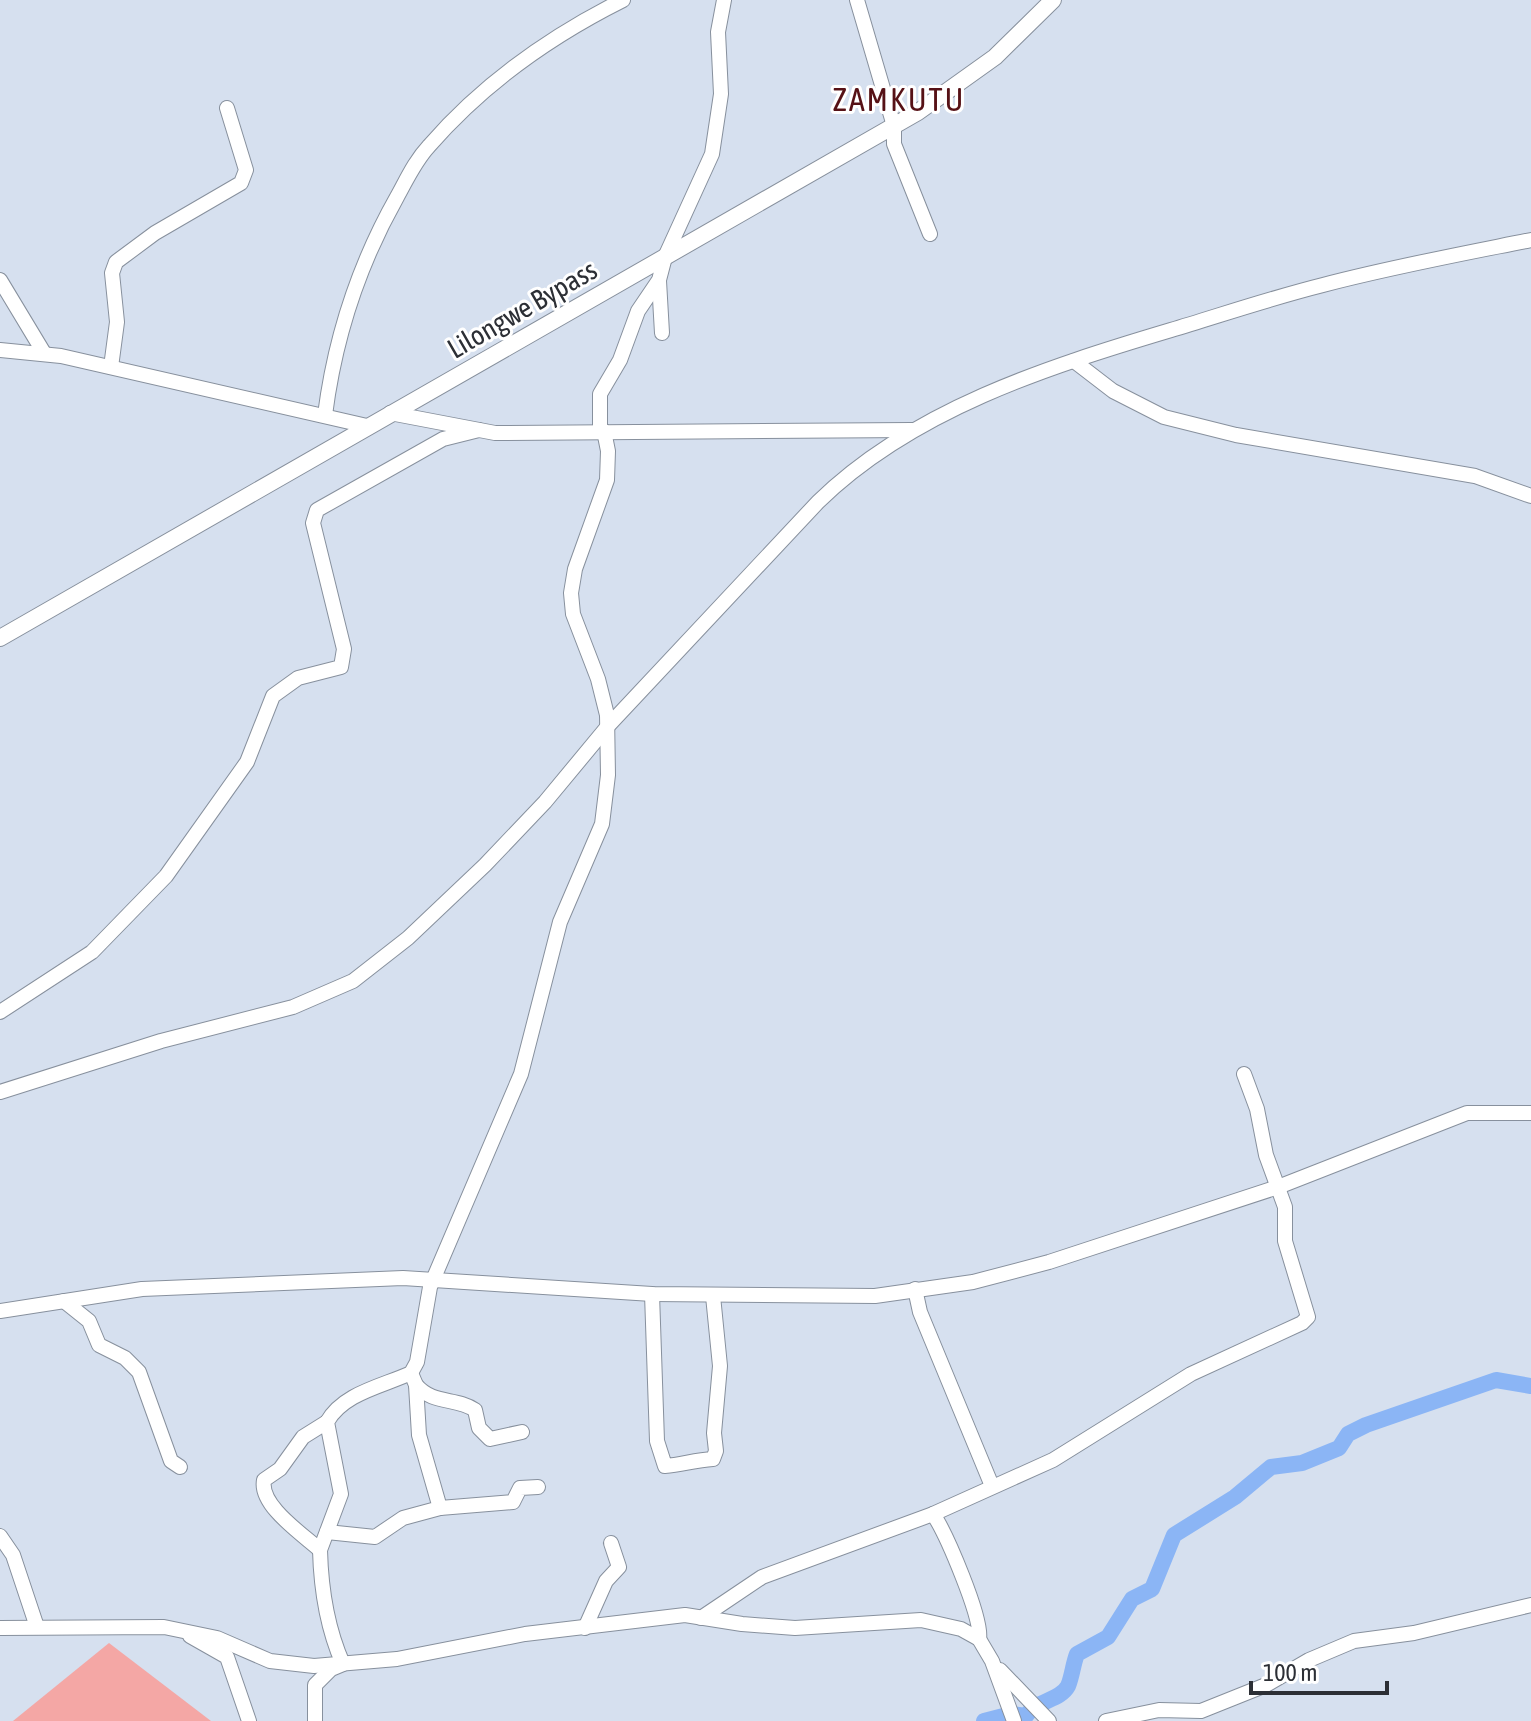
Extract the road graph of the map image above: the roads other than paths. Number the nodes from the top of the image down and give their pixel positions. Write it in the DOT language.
graph roads {
  1 [pos="623,0"];
  2 [pos="724,0"];
  3 [pos="857,0"];
  4 [pos="1053,0"];
  5 [pos="227,108"];
  6 [pos="894,126"];
  7 [pos="930,234"];
  8 [pos="1531,240"];
  9 [pos="665,257"];
  10 [pos="0,280"];
  11 [pos="659,280"];
  12 [pos="662,333"];
  13 [pos="0,350"];
  14 [pos="44,353"];
  15 [pos="1074,361"];
  16 [pos="111,367"];
  17 [pos="390,413"];
  18 [pos="325,415"];
  19 [pos="367,426"];
  20 [pos="479,430"];
  21 [pos="914,430"];
  22 [pos="602,431"];
  23 [pos="1531,496"];
  24 [pos="0,638"];
  25 [pos="608,726"];
  26 [pos="0,1012"];
  27 [pos="1244,1074"];
  28 [pos="0,1092"];
  29 [pos="1531,1113"];
  30 [pos="1278,1187"];
  31 [pos="436,1278"];
  32 [pos="915,1289"];
  33 [pos="652,1294"];
  34 [pos="713,1296"];
  35 [pos="64,1301"];
  36 [pos="0,1311"];
  37 [pos="414,1379"];
  38 [pos="327,1422"];
  39 [pos="522,1432"];
  40 [pos="180,1467"];
  41 [pos="992,1486"];
  42 [pos="538,1487"];
  43 [pos="440,1508"];
  44 [pos="933,1514"];
  45 [pos="327,1532"];
  46 [pos="0,1536"];
  47 [pos="611,1543"];
  48 [pos="320,1550"];
  49 [pos="1531,1605"];
  50 [pos="701,1618"];
  51 [pos="37,1627"];
  52 [pos="0,1628"];
  53 [pos="585,1628"];
  54 [pos="179,1629"];
  55 [pos="979,1639"];
  56 [pos="992,1661"];
  57 [pos="343,1664"];
  58 [pos="249,1721"];
  59 [pos="315,1721"];
  60 [pos="1014,1721"];
  61 [pos="1049,1721"];
  62 [pos="1106,1721"];
  1 -- 18 [label="street"];
  2 -- 9 [label="street"];
  3 -- 6 [label="street"];
  4 -- 6 [label="main road, Lilongwe Bypass"];
  5 -- 16 [label="street"];
  6 -- 7 [label="street"];
  6 -- 9 [label="main road, Lilongwe Bypass"];
  8 -- 15 [label="street"];
  9 -- 11 [label="street"];
  9 -- 17 [label="main road, Lilongwe Bypass"];
  10 -- 14 [label="street"];
  11 -- 12 [label="street"];
  11 -- 22 [label="street"];
  13 -- 14 [label="street"];
  14 -- 16 [label="street"];
  15 -- 21 [label="street"];
  15 -- 23 [label="street"];
  16 -- 18 [label="street"];
  17 -- 19 [label="main road, Lilongwe Bypass"];
  17 -- 20 [label="street"];
  18 -- 19 [label="street"];
  19 -- 24 [label="main road, Lilongwe Bypass"];
  20 -- 22 [label="street"];
  20 -- 26 [label="street"];
  21 -- 22 [label="street"];
  21 -- 25 [label="street"];
  22 -- 25 [label="street"];
  25 -- 28 [label="street"];
  25 -- 31 [label="street"];
  27 -- 30 [label="street"];
  29 -- 30 [label="street"];
  30 -- 32 [label="street"];
  30 -- 41 [label="street"];
  31 -- 33 [label="street"];
  31 -- 35 [label="street"];
  31 -- 37 [label="street"];
  32 -- 34 [label="street"];
  32 -- 41 [label="street"];
  33 -- 34 [label="street"];
  33 -- 34 [label="street"];
  35 -- 36 [label="street"];
  35 -- 40 [label="street"];
  37 -- 38 [label="street"];
  37 -- 39 [label="street"];
  37 -- 43 [label="street"];
  38 -- 45 [label="street"];
  38 -- 48 [label="street"];
  41 -- 44 [label="street"];
  42 -- 43 [label="street"];
  43 -- 45 [label="street"];
  44 -- 50 [label="street"];
  44 -- 55 [label="street"];
  45 -- 48 [label="street"];
  46 -- 51 [label="street"];
  47 -- 53 [label="street"];
  48 -- 57 [label="street"];
  49 -- 62 [label="street"];
  50 -- 53 [label="street"];
  50 -- 55 [label="street"];
  51 -- 52 [label="street"];
  51 -- 54 [label="street"];
  53 -- 57 [label="street"];
  54 -- 57 [label="street"];
  54 -- 58 [label="street"];
  55 -- 56 [label="street"];
  56 -- 60 [label="street"];
  56 -- 61 [label="street"];
  57 -- 59 [label="street"];
}
